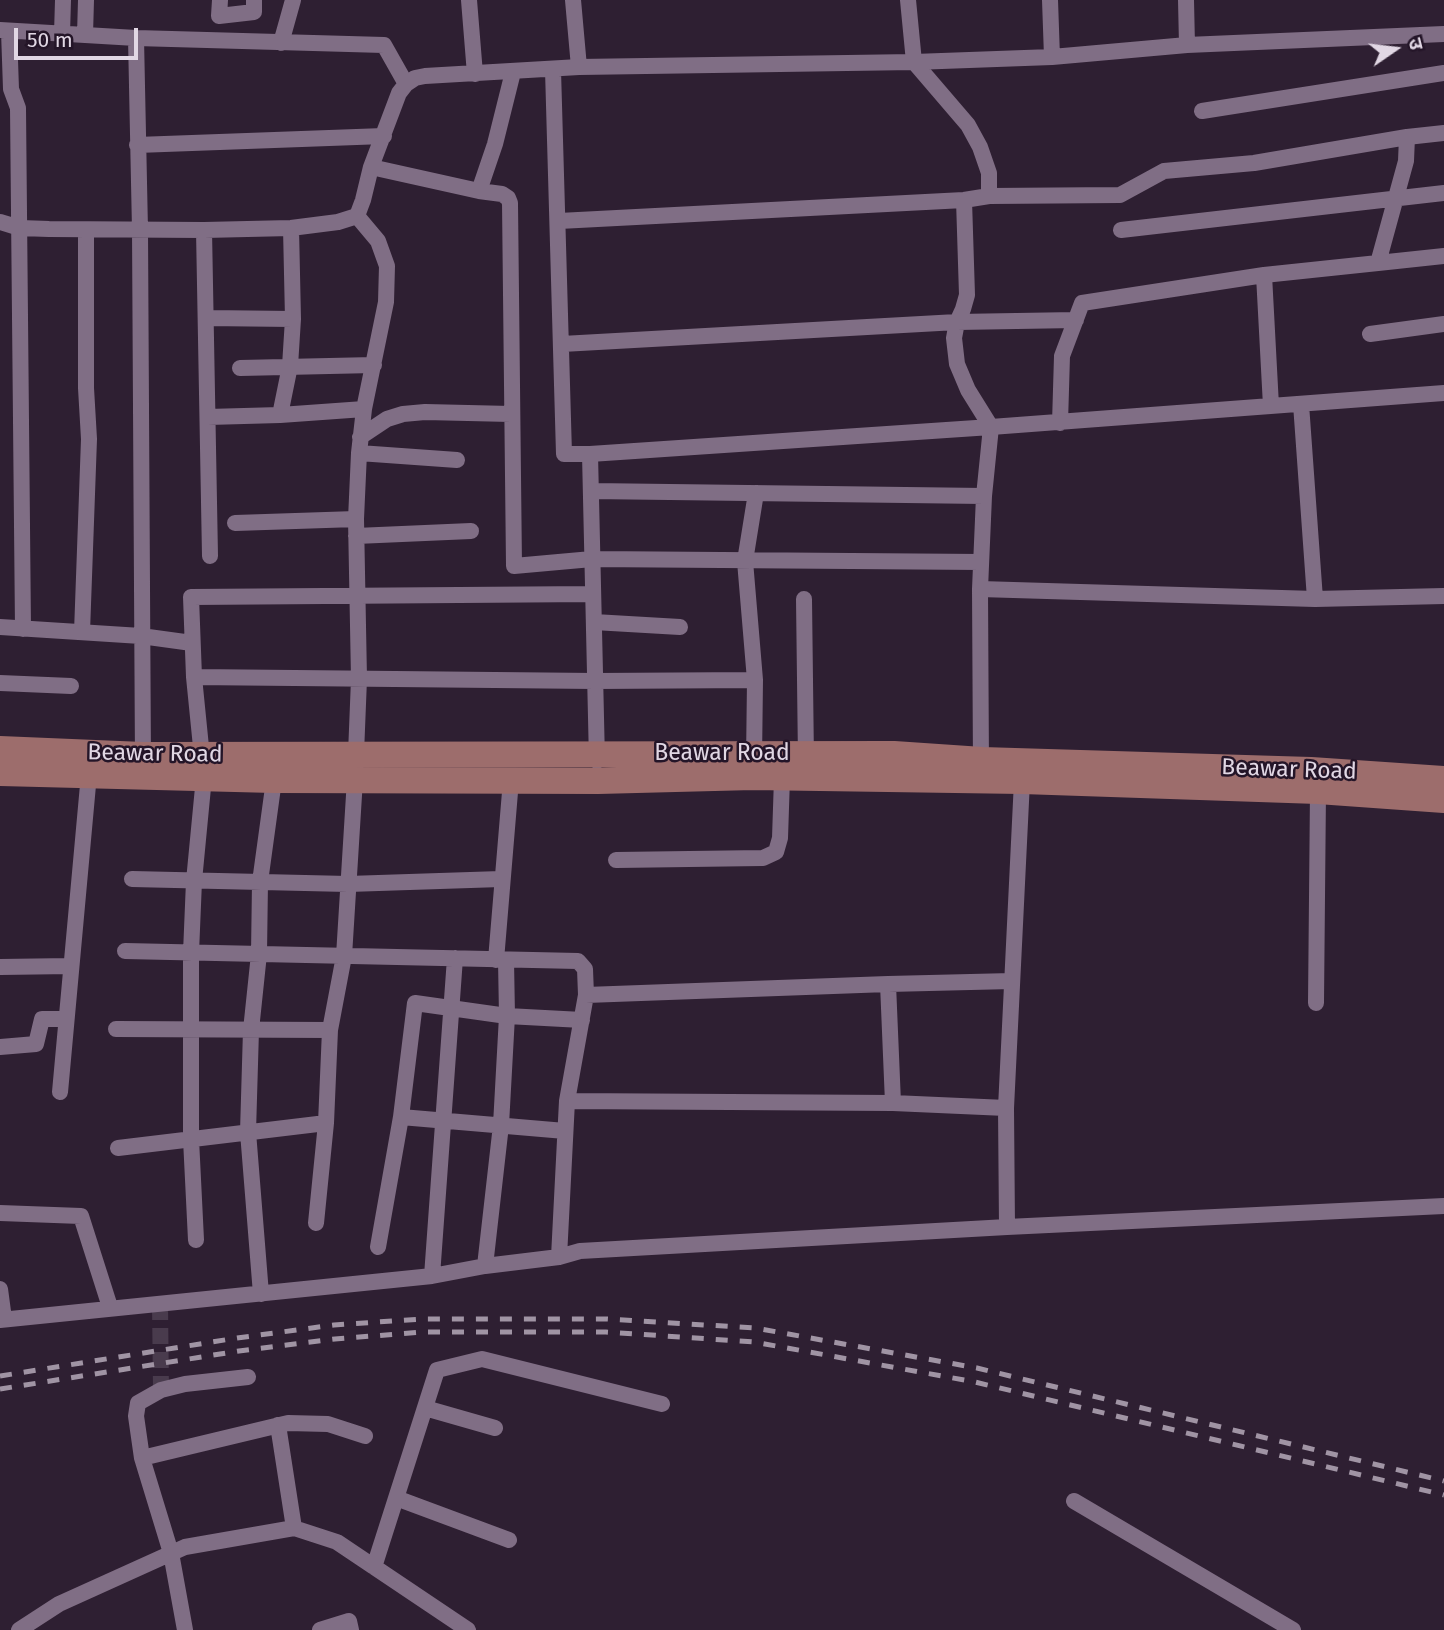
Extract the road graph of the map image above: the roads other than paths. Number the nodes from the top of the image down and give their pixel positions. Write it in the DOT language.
graph roads {
  1 [pos="62,0"];
  2 [pos="86,0"];
  3 [pos="220,0"];
  4 [pos="254,0"];
  5 [pos="293,0"];
  6 [pos="469,0"];
  7 [pos="573,0"];
  8 [pos="908,0"];
  9 [pos="1050,0"];
  10 [pos="1186,0"];
  11 [pos="5,30"];
  12 [pos="62,34"];
  13 [pos="1444,34"];
  14 [pos="85,35"];
  15 [pos="136,38"];
  16 [pos="281,43"];
  17 [pos="1187,45"];
  18 [pos="1052,57"];
  19 [pos="914,62"];
  20 [pos="579,67"];
  21 [pos="553,70"];
  22 [pos="513,72"];
  23 [pos="1444,73"];
  24 [pos="475,74"];
  25 [pos="405,84"];
  26 [pos="1202,111"];
  27 [pos="1444,133"];
  28 [pos="384,136"];
  29 [pos="1407,137"];
  30 [pos="137,145"];
  31 [pos="371,167"];
  32 [pos="489,193"];
  33 [pos="1444,193"];
  34 [pos="989,196"];
  35 [pos="1395,198"];
  36 [pos="964,200"];
  37 [pos="357,216"];
  38 [pos="559,221"];
  39 [pos="0,222"];
  40 [pos="20,228"];
  41 [pos="291,228"];
  42 [pos="86,230"];
  43 [pos="140,230"];
  44 [pos="204,230"];
  45 [pos="1121,230"];
  46 [pos="1444,256"];
  47 [pos="1378,263"];
  48 [pos="1264,275"];
  49 [pos="206,318"];
  50 [pos="293,319"];
  51 [pos="1076,320"];
  52 [pos="957,322"];
  53 [pos="1444,324"];
  54 [pos="1370,334"];
  55 [pos="562,344"];
  56 [pos="374,365"];
  57 [pos="290,366"];
  58 [pos="240,368"];
  59 [pos="1444,393"];
  60 [pos="1301,404"];
  61 [pos="1270,406"];
  62 [pos="511,414"];
  63 [pos="280,415"];
  64 [pos="208,417"];
  65 [pos="1060,423"];
  66 [pos="991,427"];
  67 [pos="362,429"];
  68 [pos="590,454"];
  69 [pos="457,460"];
  70 [pos="591,491"];
  71 [pos="756,493"];
  72 [pos="984,496"];
  73 [pos="235,523"];
  74 [pos="356,527"];
  75 [pos="471,531"];
  76 [pos="210,556"];
  77 [pos="592,559"];
  78 [pos="746,561"];
  79 [pos="981,562"];
  80 [pos="981,589"];
  81 [pos="593,594"];
  82 [pos="357,596"];
  83 [pos="1444,596"];
  84 [pos="1315,598"];
  85 [pos="804,599"];
  86 [pos="594,622"];
  87 [pos="0,627"];
  88 [pos="680,627"];
  89 [pos="23,629"];
  90 [pos="82,632"];
  91 [pos="141,636"];
  92 [pos="192,643"];
  93 [pos="194,677"];
  94 [pos="359,679"];
  95 [pos="755,680"];
  96 [pos="595,681"];
  97 [pos="0,683"];
  98 [pos="71,686"];
  99 [pos="0,749"];
  100 [pos="597,754"];
  101 [pos="143,766"];
  102 [pos="203,766"];
  103 [pos="754,766"];
  104 [pos="355,767"];
  105 [pos="798,770"];
  106 [pos="981,771"];
  107 [pos="0,773"];
  108 [pos="89,774"];
  109 [pos="1444,779"];
  110 [pos="274,780"];
  111 [pos="511,780"];
  112 [pos="598,781"];
  113 [pos="1022,781"];
  114 [pos="1318,791"];
  115 [pos="1444,800"];
  116 [pos="616,860"];
  117 [pos="501,879"];
  118 [pos="132,880"];
  119 [pos="194,881"];
  120 [pos="260,882"];
  121 [pos="348,884"];
  122 [pos="125,951"];
  123 [pos="191,953"];
  124 [pos="259,954"];
  125 [pos="344,956"];
  126 [pos="455,958"];
  127 [pos="501,960"];
  128 [pos="71,966"];
  129 [pos="0,967"];
  130 [pos="1012,981"];
  131 [pos="888,984"];
  132 [pos="586,995"];
  133 [pos="1316,1003"];
  134 [pos="453,1008"];
  135 [pos="507,1016"];
  136 [pos="66,1019"];
  137 [pos="582,1020"];
  138 [pos="116,1029"];
  139 [pos="191,1030"];
  140 [pos="251,1030"];
  141 [pos="330,1030"];
  142 [pos="0,1047"];
  143 [pos="60,1091"];
  144 [pos="567,1101"];
  145 [pos="893,1103"];
  146 [pos="1006,1108"];
  147 [pos="401,1117"];
  148 [pos="445,1121"];
  149 [pos="326,1123"];
  150 [pos="500,1125"];
  151 [pos="565,1130"];
  152 [pos="248,1132"];
  153 [pos="191,1139"];
  154 [pos="118,1148"];
  155 [pos="1444,1206"];
  156 [pos="0,1213"];
  157 [pos="316,1223"];
  158 [pos="1007,1227"];
  159 [pos="196,1240"];
  160 [pos="378,1247"];
  161 [pos="559,1257"];
  162 [pos="485,1266"];
  163 [pos="432,1276"];
  164 [pos="0,1289"];
  165 [pos="261,1294"];
  166 [pos="110,1307"];
  167 [pos="2,1319"];
  168 [pos="248,1377"];
  169 [pos="662,1404"];
  170 [pos="425,1408"];
  171 [pos="278,1425"];
  172 [pos="495,1428"];
  173 [pos="365,1436"];
  174 [pos="142,1458"];
  175 [pos="396,1498"];
  176 [pos="1074,1501"];
  177 [pos="294,1528"];
  178 [pos="509,1540"];
  179 [pos="171,1553"];
  180 [pos="374,1567"];
  181 [pos="181,1628"];
  182 [pos="19,1630"];
  183 [pos="320,1630"];
  184 [pos="351,1630"];
  185 [pos="468,1630"];
  186 [pos="1293,1630"];
  1 -- 12 [label="street"];
  2 -- 14 [label="street"];
  3 -- 4 [label="street"];
  5 -- 16 [label="street"];
  6 -- 24 [label="street"];
  7 -- 20 [label="street"];
  8 -- 19 [label="street"];
  9 -- 18 [label="street"];
  10 -- 17 [label="street"];
  11 -- 12 [label="street"];
  11 -- 40 [label="street"];
  12 -- 14 [label="street"];
  13 -- 17 [label="street"];
  14 -- 15 [label="street"];
  15 -- 16 [label="street"];
  15 -- 30 [label="street"];
  16 -- 25 [label="street"];
  17 -- 18 [label="street"];
  18 -- 19 [label="street"];
  19 -- 20 [label="street"];
  19 -- 34 [label="street"];
  20 -- 21 [label="street"];
  21 -- 22 [label="street"];
  21 -- 38 [label="street"];
  22 -- 24 [label="street"];
  22 -- 32 [label="street"];
  23 -- 26 [label="street"];
  24 -- 25 [label="street"];
  25 -- 28 [label="street"];
  27 -- 29 [label="street"];
  28 -- 30 [label="street"];
  28 -- 31 [label="street"];
  29 -- 34 [label="street"];
  29 -- 35 [label="street"];
  30 -- 43 [label="street"];
  31 -- 32 [label="street"];
  31 -- 37 [label="street"];
  32 -- 62 [label="street"];
  33 -- 35 [label="street"];
  34 -- 36 [label="street"];
  35 -- 45 [label="street"];
  35 -- 47 [label="street"];
  36 -- 38 [label="street"];
  36 -- 52 [label="street"];
  37 -- 41 [label="street"];
  37 -- 56 [label="street"];
  38 -- 55 [label="street"];
  39 -- 40 [label="street"];
  40 -- 42 [label="street"];
  40 -- 89 [label="street"];
  41 -- 44 [label="street"];
  41 -- 50 [label="street"];
  42 -- 43 [label="street"];
  42 -- 90 [label="street"];
  43 -- 44 [label="street"];
  43 -- 91 [label="street"];
  44 -- 49 [label="street"];
  46 -- 47 [label="street"];
  47 -- 48 [label="street"];
  48 -- 51 [label="street"];
  48 -- 61 [label="street"];
  49 -- 50 [label="street"];
  49 -- 64 [label="street"];
  50 -- 57 [label="street"];
  51 -- 52 [label="street"];
  51 -- 65 [label="street"];
  52 -- 55 [label="street"];
  52 -- 66 [label="street"];
  53 -- 54 [label="street"];
  55 -- 68 [label="street"];
  56 -- 57 [label="street"];
  56 -- 67 [label="street"];
  57 -- 58 [label="street"];
  57 -- 63 [label="street"];
  59 -- 60 [label="street"];
  60 -- 61 [label="street"];
  60 -- 84 [label="street"];
  61 -- 65 [label="street"];
  62 -- 67 [label="street"];
  62 -- 77 [label="street"];
  63 -- 64 [label="street"];
  63 -- 67 [label="street"];
  64 -- 76 [label="street"];
  65 -- 66 [label="street"];
  66 -- 68 [label="street"];
  66 -- 72 [label="street"];
  67 -- 69 [label="street"];
  67 -- 74 [label="street"];
  68 -- 70 [label="street"];
  70 -- 71 [label="street"];
  70 -- 77 [label="street"];
  71 -- 72 [label="street"];
  71 -- 78 [label="street"];
  72 -- 79 [label="street"];
  73 -- 74 [label="street"];
  74 -- 75 [label="street"];
  74 -- 82 [label="street"];
  77 -- 78 [label="street"];
  77 -- 81 [label="street"];
  78 -- 79 [label="street"];
  78 -- 95 [label="street"];
  79 -- 80 [label="street"];
  80 -- 84 [label="street"];
  80 -- 106 [label="street"];
  81 -- 82 [label="street"];
  81 -- 86 [label="street"];
  82 -- 92 [label="street"];
  82 -- 94 [label="street"];
  83 -- 84 [label="street"];
  85 -- 105 [label="street"];
  86 -- 88 [label="street"];
  86 -- 96 [label="street"];
  87 -- 89 [label="street"];
  89 -- 90 [label="street"];
  90 -- 91 [label="street"];
  91 -- 92 [label="street"];
  91 -- 101 [label="street"];
  92 -- 93 [label="street"];
  93 -- 94 [label="street"];
  93 -- 102 [label="street"];
  94 -- 96 [label="street"];
  94 -- 104 [label="street"];
  95 -- 96 [label="street"];
  95 -- 103 [label="street"];
  96 -- 100 [label="street"];
  97 -- 98 [label="street"];
  99 -- 101 [label="main road, Beawar Road"];
  100 -- 103 [label="main road, Beawar Road"];
  100 -- 104 [label="main road, Beawar Road"];
  100 -- 112 [label="street"];
  101 -- 102 [label="main road, Beawar Road"];
  101 -- 108 [label="main road, Beawar Road"];
  102 -- 104 [label="main road, Beawar Road"];
  102 -- 110 [label="main road, Beawar Road"];
  102 -- 119 [label="street"];
  103 -- 105 [label="main road, Beawar Road"];
  103 -- 112 [label="main road, Beawar Road"];
  104 -- 110 [label="main road, Beawar Road"];
  104 -- 111 [label="main road, Beawar Road"];
  104 -- 121 [label="street"];
  105 -- 106 [label="main road, Beawar Road"];
  105 -- 116 [label="street"];
  106 -- 109 [label="main road, Beawar Road"];
  106 -- 113 [label="main road, Beawar Road"];
  107 -- 108 [label="main road, Beawar Road"];
  108 -- 128 [label="street"];
  110 -- 120 [label="street"];
  111 -- 112 [label="main road, Beawar Road"];
  111 -- 117 [label="street"];
  113 -- 114 [label="main road, Beawar Road"];
  113 -- 130 [label="street"];
  114 -- 115 [label="main road, Beawar Road"];
  114 -- 133 [label="street"];
  117 -- 121 [label="street"];
  117 -- 127 [label="street"];
  118 -- 119 [label="street"];
  119 -- 120 [label="street"];
  119 -- 123 [label="street"];
  120 -- 121 [label="street"];
  120 -- 124 [label="street"];
  121 -- 125 [label="street"];
  122 -- 123 [label="street"];
  123 -- 124 [label="street"];
  123 -- 139 [label="street"];
  124 -- 125 [label="street"];
  124 -- 140 [label="street"];
  125 -- 126 [label="street"];
  125 -- 141 [label="street"];
  126 -- 127 [label="street"];
  126 -- 134 [label="street"];
  127 -- 132 [label="street"];
  127 -- 135 [label="street"];
  128 -- 129 [label="street"];
  128 -- 136 [label="street"];
  130 -- 131 [label="street"];
  130 -- 146 [label="street"];
  131 -- 132 [label="street"];
  131 -- 145 [label="street"];
  132 -- 137 [label="street"];
  134 -- 135 [label="street"];
  134 -- 147 [label="street"];
  134 -- 148 [label="street"];
  135 -- 137 [label="street"];
  135 -- 150 [label="street"];
  136 -- 142 [label="street"];
  136 -- 143 [label="street"];
  137 -- 144 [label="street"];
  138 -- 139 [label="street"];
  139 -- 140 [label="street"];
  139 -- 153 [label="street"];
  140 -- 141 [label="street"];
  140 -- 152 [label="street"];
  141 -- 149 [label="street"];
  144 -- 145 [label="street"];
  144 -- 151 [label="street"];
  145 -- 146 [label="street"];
  146 -- 158 [label="street"];
  147 -- 148 [label="street"];
  147 -- 160 [label="street"];
  148 -- 150 [label="street"];
  148 -- 163 [label="street"];
  149 -- 152 [label="street"];
  149 -- 157 [label="street"];
  150 -- 151 [label="street"];
  150 -- 162 [label="street"];
  151 -- 161 [label="street"];
  152 -- 153 [label="street"];
  152 -- 165 [label="street"];
  153 -- 154 [label="street"];
  153 -- 159 [label="street"];
  155 -- 158 [label="street"];
  156 -- 166 [label="street"];
  158 -- 161 [label="street"];
  161 -- 162 [label="street"];
  162 -- 163 [label="street"];
  163 -- 165 [label="street"];
  164 -- 167 [label="street"];
  165 -- 166 [label="street"];
  166 -- 167 [label="street"];
  168 -- 174 [label="street"];
  169 -- 170 [label="street"];
  170 -- 172 [label="street"];
  170 -- 175 [label="street"];
  171 -- 173 [label="street"];
  171 -- 174 [label="street"];
  171 -- 177 [label="street"];
  174 -- 179 [label="street"];
  175 -- 178 [label="street"];
  175 -- 180 [label="street"];
  176 -- 186 [label="street"];
  177 -- 179 [label="street"];
  177 -- 180 [label="street"];
  179 -- 181 [label="street"];
  179 -- 182 [label="street"];
  180 -- 185 [label="street"];
  183 -- 184 [label="street"];
}
